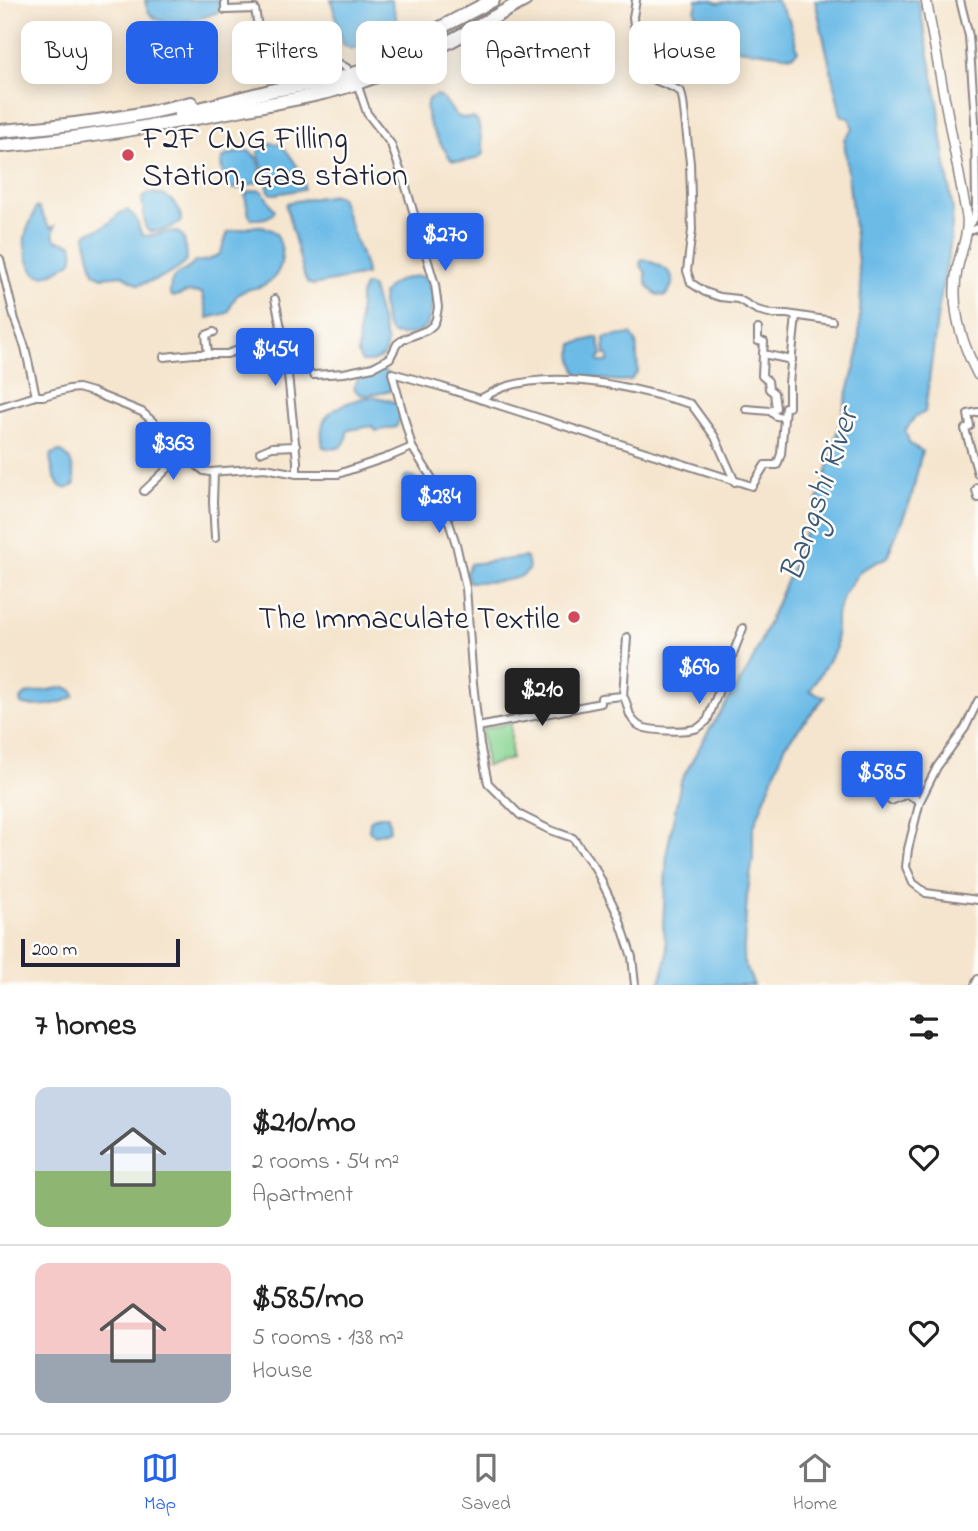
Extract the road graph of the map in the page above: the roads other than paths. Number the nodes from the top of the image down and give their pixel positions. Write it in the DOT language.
graph roads {
  1 [pos="225,0"];
  2 [pos="494,0"];
  3 [pos="510,0"];
  4 [pos="525,0"];
  5 [pos="636,0"];
  6 [pos="926,0"];
  7 [pos="960,0"];
  8 [pos="447,43"];
  9 [pos="347,68"];
  10 [pos="342,70"];
  11 [pos="342,77"];
  12 [pos="291,84"];
  13 [pos="356,84"];
  14 [pos="358,84"];
  15 [pos="976,86"];
  16 [pos="257,90"];
  17 [pos="0,131"];
  18 [pos="0,139"];
  19 [pos="0,146"];
  20 [pos="978,228"];
  21 [pos="967,229"];
  22 [pos="0,259"];
  23 [pos="275,299"];
  24 [pos="796,316"];
  25 [pos="832,321"];
  26 [pos="758,329"];
  27 [pos="214,332"];
  28 [pos="283,337"];
  29 [pos="208,354"];
  30 [pos="763,355"];
  31 [pos="164,356"];
  32 [pos="390,358"];
  33 [pos="792,360"];
  34 [pos="392,373"];
  35 [pos="313,375"];
  36 [pos="978,375"];
  37 [pos="36,396"];
  38 [pos="480,399"];
  39 [pos="0,407"];
  40 [pos="746,409"];
  41 [pos="770,411"];
  42 [pos="978,412"];
  43 [pos="785,417"];
  44 [pos="296,446"];
  45 [pos="412,447"];
  46 [pos="260,452"];
  47 [pos="184,453"];
  48 [pos="214,472"];
  49 [pos="297,474"];
  50 [pos="978,474"];
  51 [pos="735,482"];
  52 [pos="978,487"];
  53 [pos="144,491"];
  54 [pos="978,498"];
  55 [pos="215,537"];
  56 [pos="743,628"];
  57 [pos="627,637"];
  58 [pos="623,696"];
  59 [pos="978,701"];
  60 [pos="478,727"];
  61 [pos="870,775"];
  62 [pos="920,801"];
  63 [pos="978,900"];
  64 [pos="978,979"];
  65 [pos="635,985"];
  66 [pos="975,985"];
  1 -- 9 [label="street"];
  2 -- 9 [label="highway"];
  3 -- 11 [label="highway"];
  4 -- 8 [label="highway"];
  5 -- 24 [label="street"];
  6 -- 21 [label="street"];
  7 -- 15 [label="street"];
  9 -- 10 [label="highway"];
  12 -- 16 [label="highway"];
  13 -- 19 [label="highway"];
  14 -- 32 [label="street"];
  15 -- 21 [label="street"];
  16 -- 17 [label="highway"];
  16 -- 18 [label="highway"];
  20 -- 21 [label="street"];
  21 -- 36 [label="street"];
  22 -- 37 [label="street"];
  23 -- 28 [label="street"];
  24 -- 25 [label="street"];
  24 -- 33 [label="street"];
  26 -- 30 [label="street"];
  27 -- 29 [label="street"];
  28 -- 29 [label="street"];
  28 -- 44 [label="street"];
  29 -- 31 [label="street"];
  30 -- 33 [label="street"];
  30 -- 41 [label="street"];
  32 -- 34 [label="street"];
  32 -- 35 [label="street"];
  33 -- 43 [label="street"];
  34 -- 38 [label="street"];
  34 -- 45 [label="street"];
  37 -- 39 [label="street"];
  37 -- 47 [label="street"];
  38 -- 51 [label="street"];
  38 -- 51 [label="street"];
  40 -- 41 [label="street"];
  41 -- 43 [label="street"];
  42 -- 50 [label="street"];
  43 -- 51 [label="street"];
  44 -- 46 [label="street"];
  44 -- 49 [label="street"];
  45 -- 49 [label="street"];
  45 -- 60 [label="street"];
  47 -- 48 [label="street"];
  47 -- 53 [label="street"];
  48 -- 49 [label="street"];
  48 -- 55 [label="street"];
  52 -- 54 [label="street"];
  56 -- 58 [label="street"];
  57 -- 58 [label="street"];
  58 -- 60 [label="street"];
  59 -- 62 [label="street"];
  60 -- 65 [label="street"];
  61 -- 62 [label="street"];
  62 -- 63 [label="street"];
  64 -- 66 [label="street"];
}
